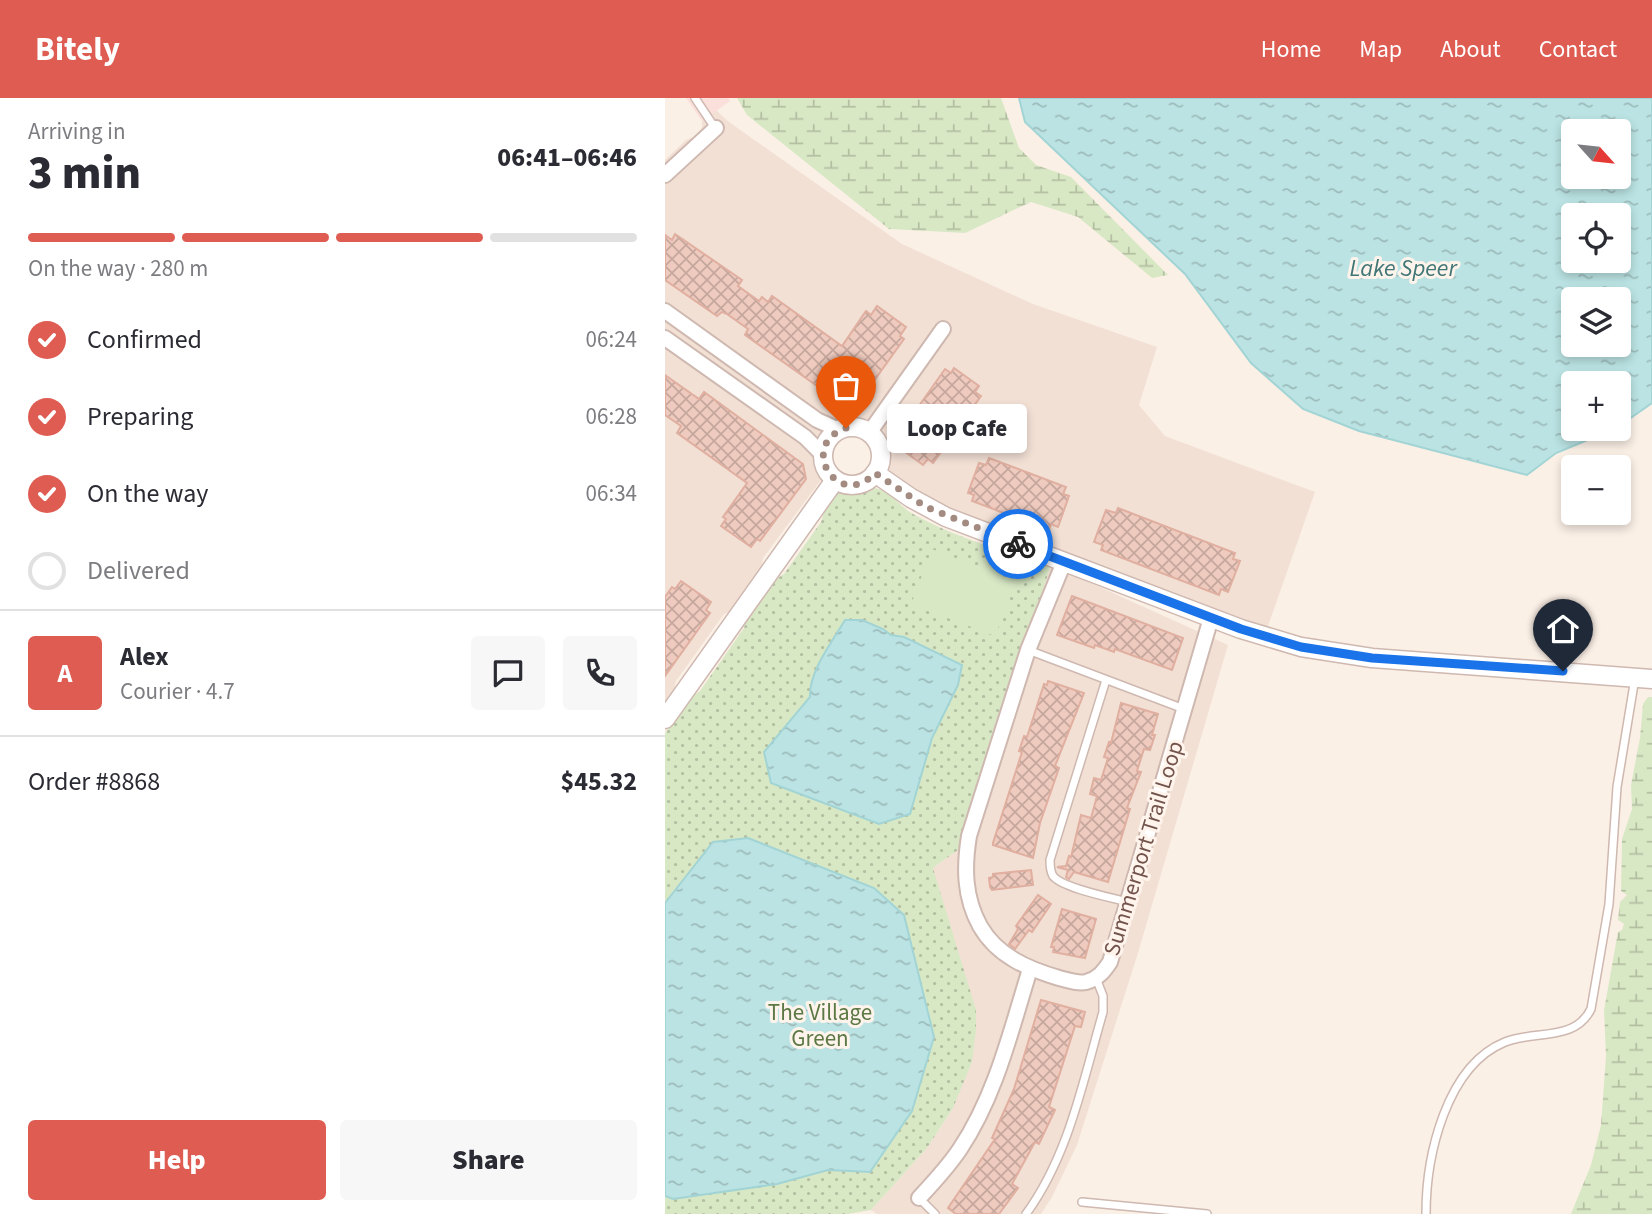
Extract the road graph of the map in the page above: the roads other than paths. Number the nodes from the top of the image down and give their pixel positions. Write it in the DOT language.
graph roads {
  1 [pos="695,98"];
  2 [pos="716,128"];
  3 [pos="665,175"];
  4 [pos="665,311"];
  5 [pos="943,329"];
  6 [pos="665,338"];
  7 [pos="839,430"];
  8 [pos="869,433"];
  9 [pos="823,455"];
  10 [pos="875,473"];
  11 [pos="835,480"];
  12 [pos="1064,562"];
  13 [pos="1211,618"];
  14 [pos="1028,650"];
  15 [pos="1644,678"];
  16 [pos="1106,680"];
  17 [pos="1185,709"];
  18 [pos="665,719"];
  19 [pos="1128,902"];
  20 [pos="1030,969"];
  21 [pos="1096,978"];
  22 [pos="919,1198"];
  23 [pos="1081,1202"];
  24 [pos="935,1214"];
  25 [pos="1026,1214"];
  26 [pos="1207,1214"];
  27 [pos="1426,1214"];
  1 -- 2 [label="lane"];
  2 -- 3 [label="street"];
  4 -- 7 [label="street"];
  5 -- 8 [label="street"];
  6 -- 9 [label="street"];
  7 -- 8 [label="street"];
  7 -- 9 [label="street"];
  8 -- 10 [label="street"];
  9 -- 11 [label="street"];
  10 -- 11 [label="street"];
  10 -- 12 [label="street"];
  11 -- 18 [label="street"];
  12 -- 13 [label="street"];
  12 -- 14 [label="street, Summerport Trail Loop"];
  13 -- 15 [label="street"];
  13 -- 17 [label="street, Summerport Trail Loop"];
  14 -- 16 [label="lane"];
  14 -- 20 [label="street, Summerport Trail Loop"];
  15 -- 27 [label="lane"];
  16 -- 17 [label="lane"];
  16 -- 19 [label="lane"];
  17 -- 19 [label="street, Summerport Trail Loop"];
  19 -- 21 [label="street, Summerport Trail Loop"];
  20 -- 21 [label="street, Summerport Trail Loop"];
  20 -- 22 [label="street"];
  21 -- 25 [label="lane"];
  22 -- 24 [label="lane"];
  23 -- 26 [label="lane"];
}
